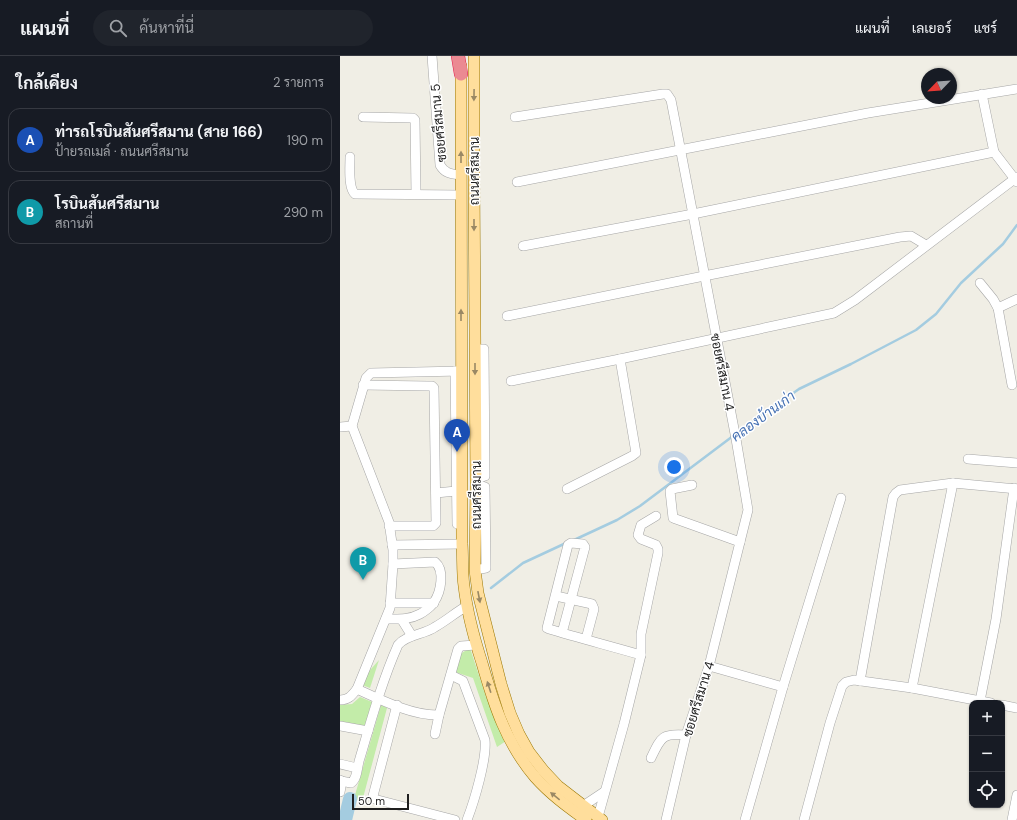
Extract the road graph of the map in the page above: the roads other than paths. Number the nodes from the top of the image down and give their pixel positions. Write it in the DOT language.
graph roads {
  1 [pos="432,56"];
  2 [pos="460,56"];
  3 [pos="474,56"];
  4 [pos="461,74"];
  5 [pos="1017,89"];
  6 [pos="982,94"];
  7 [pos="363,117"];
  8 [pos="515,117"];
  9 [pos="680,150"];
  10 [pos="994,152"];
  11 [pos="350,157"];
  12 [pos="461,175"];
  13 [pos="1016,179"];
  14 [pos="517,182"];
  15 [pos="416,194"];
  16 [pos="461,195"];
  17 [pos="693,214"];
  18 [pos="926,245"];
  19 [pos="524,246"];
  20 [pos="704,276"];
  21 [pos="980,283"];
  22 [pos="1017,299"];
  23 [pos="998,308"];
  24 [pos="507,316"];
  25 [pos="716,338"];
  26 [pos="620,359"];
  27 [pos="458,371"];
  28 [pos="511,381"];
  29 [pos="363,386"];
  30 [pos="1012,386"];
  31 [pos="352,426"];
  32 [pos="340,427"];
  33 [pos="968,459"];
  34 [pos="1017,463"];
  35 [pos="953,483"];
  36 [pos="692,485"];
  37 [pos="567,489"];
  38 [pos="1016,489"];
  39 [pos="456,491"];
  40 [pos="436,493"];
  41 [pos="841,498"];
  42 [pos="656,516"];
  43 [pos="389,526"];
  44 [pos="740,542"];
  45 [pos="392,544"];
  46 [pos="460,544"];
  47 [pos="393,564"];
  48 [pos="556,596"];
  49 [pos="571,599"];
  50 [pos="390,603"];
  51 [pos="434,603"];
  52 [pos="467,606"];
  53 [pos="386,619"];
  54 [pos="402,620"];
  55 [pos="562,633"];
  56 [pos="412,636"];
  57 [pos="586,639"];
  58 [pos="476,645"];
  59 [pos="641,655"];
  60 [pos="709,666"];
  61 [pos="451,676"];
  62 [pos="860,681"];
  63 [pos="783,687"];
  64 [pos="912,688"];
  65 [pos="357,689"];
  66 [pos="379,699"];
  67 [pos="340,700"];
  68 [pos="975,700"];
  69 [pos="980,700"];
  70 [pos="397,705"];
  71 [pos="1005,706"];
  72 [pos="1017,708"];
  73 [pos="439,715"];
  74 [pos="340,726"];
  75 [pos="368,731"];
  76 [pos="435,734"];
  77 [pos="686,735"];
  78 [pos="651,758"];
  79 [pos="340,764"];
  80 [pos="356,768"];
  81 [pos="340,781"];
  82 [pos="340,792"];
  83 [pos="604,792"];
  84 [pos="1017,795"];
  85 [pos="583,806"];
  86 [pos="600,818"];
  87 [pos="669,819"];
  88 [pos="455,820"];
  89 [pos="467,820"];
  90 [pos="586,820"];
  91 [pos="745,820"];
  92 [pos="804,820"];
  93 [pos="1012,820"];
  1 -- 12 [label="street, ซอยศรีสมาน 5"];
  2 -- 4 [label="highway"];
  3 -- 85 [label="main road, ถนนศรีสมาน, one-way"];
  12 -- 4 [label="main road, ถนนศรีสมาน, one-way"];
  5 -- 6 [label="street"];
  6 -- 9 [label="street"];
  6 -- 10 [label="street"];
  7 -- 15 [label="street"];
  8 -- 9 [label="street, ซอยศรีสมาน 4"];
  9 -- 14 [label="street"];
  9 -- 17 [label="street, ซอยศรีสมาน 4"];
  10 -- 13 [label="street"];
  10 -- 17 [label="street"];
  11 -- 15 [label="street"];
  12 -- 16 [label="main road, ถนนศรีสมาน"];
  13 -- 18 [label="street"];
  15 -- 16 [label="street"];
  27 -- 16 [label="main road, ถนนศรีสมาน, one-way"];
  17 -- 19 [label="street"];
  17 -- 20 [label="street, ซอยศรีสมาน 4"];
  18 -- 20 [label="street"];
  18 -- 25 [label="street"];
  20 -- 24 [label="street"];
  20 -- 25 [label="street, ซอยศรีสมาน 4"];
  21 -- 23 [label="street"];
  22 -- 23 [label="street"];
  23 -- 30 [label="street"];
  25 -- 26 [label="street"];
  25 -- 44 [label="street, ซอยศรีสมาน 4"];
  26 -- 28 [label="street"];
  26 -- 37 [label="street"];
  27 -- 29 [label="street"];
  27 -- 39 [label="street"];
  27 -- 46 [label="main road, ถนนศรีสมาน"];
  29 -- 31 [label="street"];
  29 -- 40 [label="street"];
  31 -- 32 [label="street"];
  31 -- 43 [label="street"];
  33 -- 34 [label="street"];
  35 -- 38 [label="street"];
  35 -- 62 [label="street"];
  35 -- 64 [label="street"];
  36 -- 44 [label="street"];
  38 -- 69 [label="street"];
  39 -- 40 [label="street"];
  39 -- 46 [label="street"];
  40 -- 43 [label="street"];
  41 -- 63 [label="street"];
  42 -- 59 [label="street"];
  43 -- 45 [label="street"];
  44 -- 60 [label="street, ซอยศรีสมาน 4"];
  45 -- 46 [label="street"];
  45 -- 47 [label="street"];
  46 -- 52 [label="main road, ถนนศรีสมาน"];
  47 -- 50 [label="street"];
  47 -- 51 [label="street"];
  48 -- 49 [label="street"];
  48 -- 49 [label="street"];
  48 -- 55 [label="street"];
  49 -- 55 [label="street"];
  49 -- 57 [label="street"];
  50 -- 51 [label="street"];
  50 -- 53 [label="street"];
  51 -- 54 [label="street"];
  52 -- 56 [label="street"];
  52 -- 58 [label="main road, ถนนศรีสมาน"];
  53 -- 54 [label="street"];
  53 -- 65 [label="street"];
  54 -- 56 [label="street"];
  55 -- 57 [label="street"];
  56 -- 66 [label="street"];
  57 -- 59 [label="street"];
  58 -- 61 [label="street"];
  90 -- 58 [label="main road, ถนนศรีสมาน, one-way"];
  59 -- 83 [label="street"];
  60 -- 63 [label="street"];
  60 -- 77 [label="street, ซอยศรีสมาน 4"];
  61 -- 73 [label="street"];
  61 -- 89 [label="street"];
  62 -- 64 [label="street"];
  62 -- 92 [label="street"];
  63 -- 91 [label="street"];
  64 -- 68 [label="street"];
  65 -- 66 [label="street"];
  65 -- 67 [label="street"];
  66 -- 70 [label="street"];
  66 -- 75 [label="street"];
  70 -- 73 [label="street"];
  70 -- 88 [label="street"];
  71 -- 72 [label="street"];
  73 -- 76 [label="street"];
  74 -- 75 [label="street"];
  75 -- 80 [label="street"];
  77 -- 78 [label="street"];
  77 -- 87 [label="street, ซอยศรีสมาน 4"];
  79 -- 80 [label="street"];
  80 -- 81 [label="street"];
  81 -- 82 [label="street"];
  83 -- 85 [label="street"];
  83 -- 86 [label="street"];
  84 -- 93 [label="street"];
  85 -- 86 [label="main road, ถนนศรีสมาน"];
}
